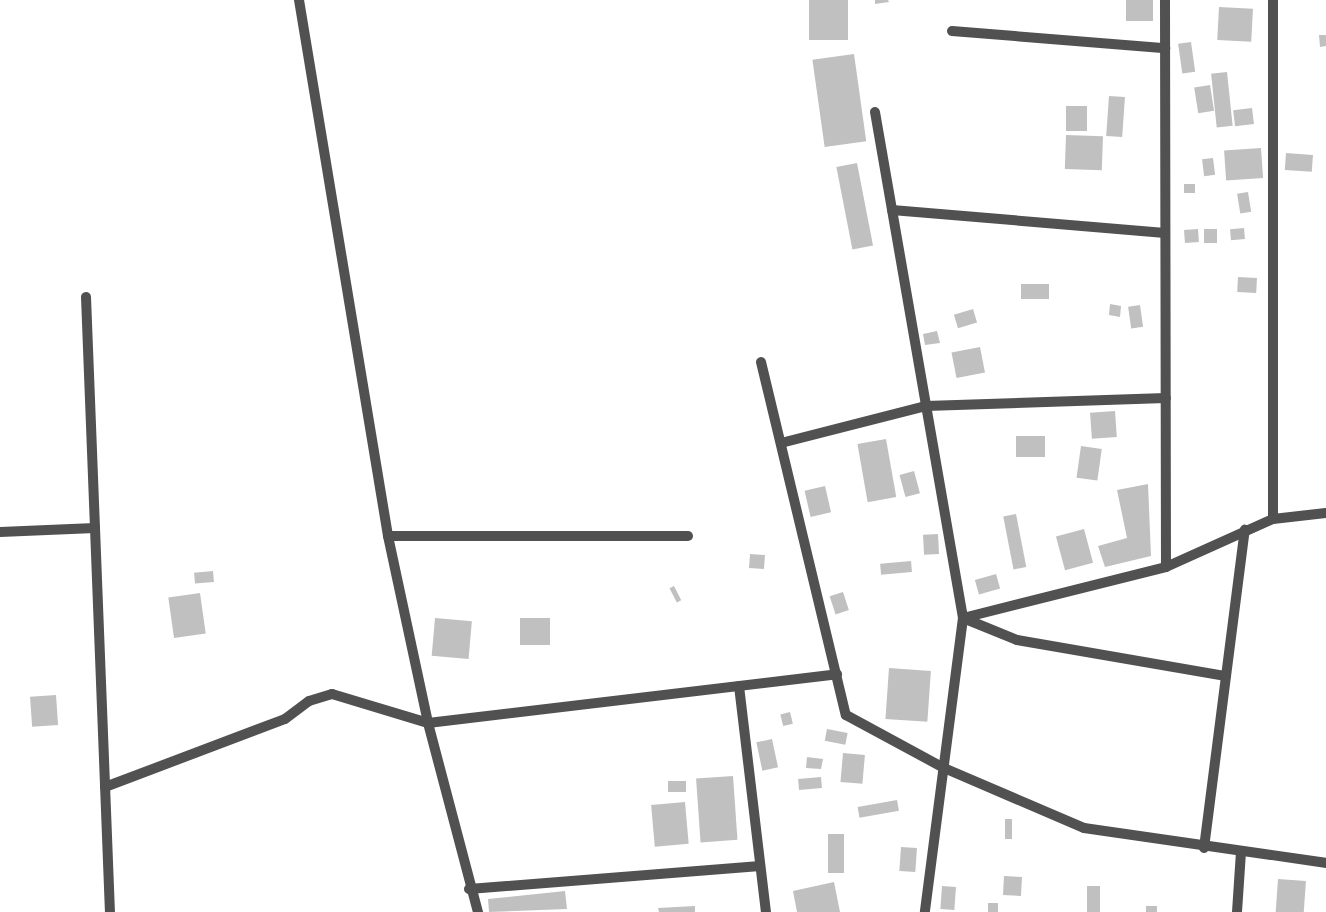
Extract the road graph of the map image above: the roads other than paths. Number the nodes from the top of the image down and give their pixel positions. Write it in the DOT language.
graph roads {
  1 [pos="299,0"];
  2 [pos="1165,0"];
  3 [pos="1273,0"];
  4 [pos="952,31"];
  5 [pos="1165,48"];
  6 [pos="875,112"];
  7 [pos="892,210"];
  8 [pos="1166,233"];
  9 [pos="86,297"];
  10 [pos="761,362"];
  11 [pos="1166,398"];
  12 [pos="926,406"];
  13 [pos="781,443"];
  14 [pos="1326,513"];
  15 [pos="1273,520"];
  16 [pos="95,528"];
  17 [pos="1245,530"];
  18 [pos="0,532"];
  19 [pos="388,536"];
  20 [pos="688,536"];
  21 [pos="1166,567"];
  22 [pos="963,618"];
  23 [pos="837,674"];
  24 [pos="1226,676"];
  25 [pos="739,686"];
  26 [pos="428,723"];
  27 [pos="944,768"];
  28 [pos="105,787"];
  29 [pos="1204,848"];
  30 [pos="1241,852"];
  31 [pos="1326,862"];
  32 [pos="760,866"];
  33 [pos="469,889"];
  34 [pos="110,912"];
  35 [pos="478,912"];
  36 [pos="766,912"];
  37 [pos="925,912"];
  38 [pos="1237,912"];
  1 -- 19 [label="street"];
  2 -- 5 [label="street"];
  3 -- 15 [label="street"];
  4 -- 5 [label="street"];
  5 -- 8 [label="street"];
  6 -- 7 [label="street"];
  7 -- 8 [label="street"];
  7 -- 12 [label="street"];
  8 -- 11 [label="street"];
  9 -- 16 [label="street"];
  10 -- 13 [label="street"];
  11 -- 12 [label="street"];
  11 -- 21 [label="street"];
  12 -- 13 [label="street"];
  12 -- 22 [label="street"];
  13 -- 23 [label="street"];
  14 -- 15 [label="street"];
  15 -- 17 [label="street"];
  16 -- 18 [label="street"];
  16 -- 28 [label="street"];
  17 -- 21 [label="street"];
  17 -- 24 [label="street"];
  19 -- 20 [label="street"];
  19 -- 26 [label="street"];
  21 -- 22 [label="street"];
  22 -- 24 [label="street"];
  22 -- 27 [label="street"];
  23 -- 25 [label="street"];
  23 -- 27 [label="street"];
  24 -- 29 [label="street"];
  25 -- 26 [label="street"];
  25 -- 32 [label="street"];
  26 -- 28 [label="street"];
  26 -- 33 [label="street"];
  27 -- 29 [label="street"];
  27 -- 37 [label="street"];
  28 -- 34 [label="street"];
  29 -- 30 [label="street"];
  30 -- 31 [label="street"];
  30 -- 38 [label="street"];
  32 -- 33 [label="street"];
  32 -- 36 [label="street"];
  33 -- 35 [label="street"];
}
